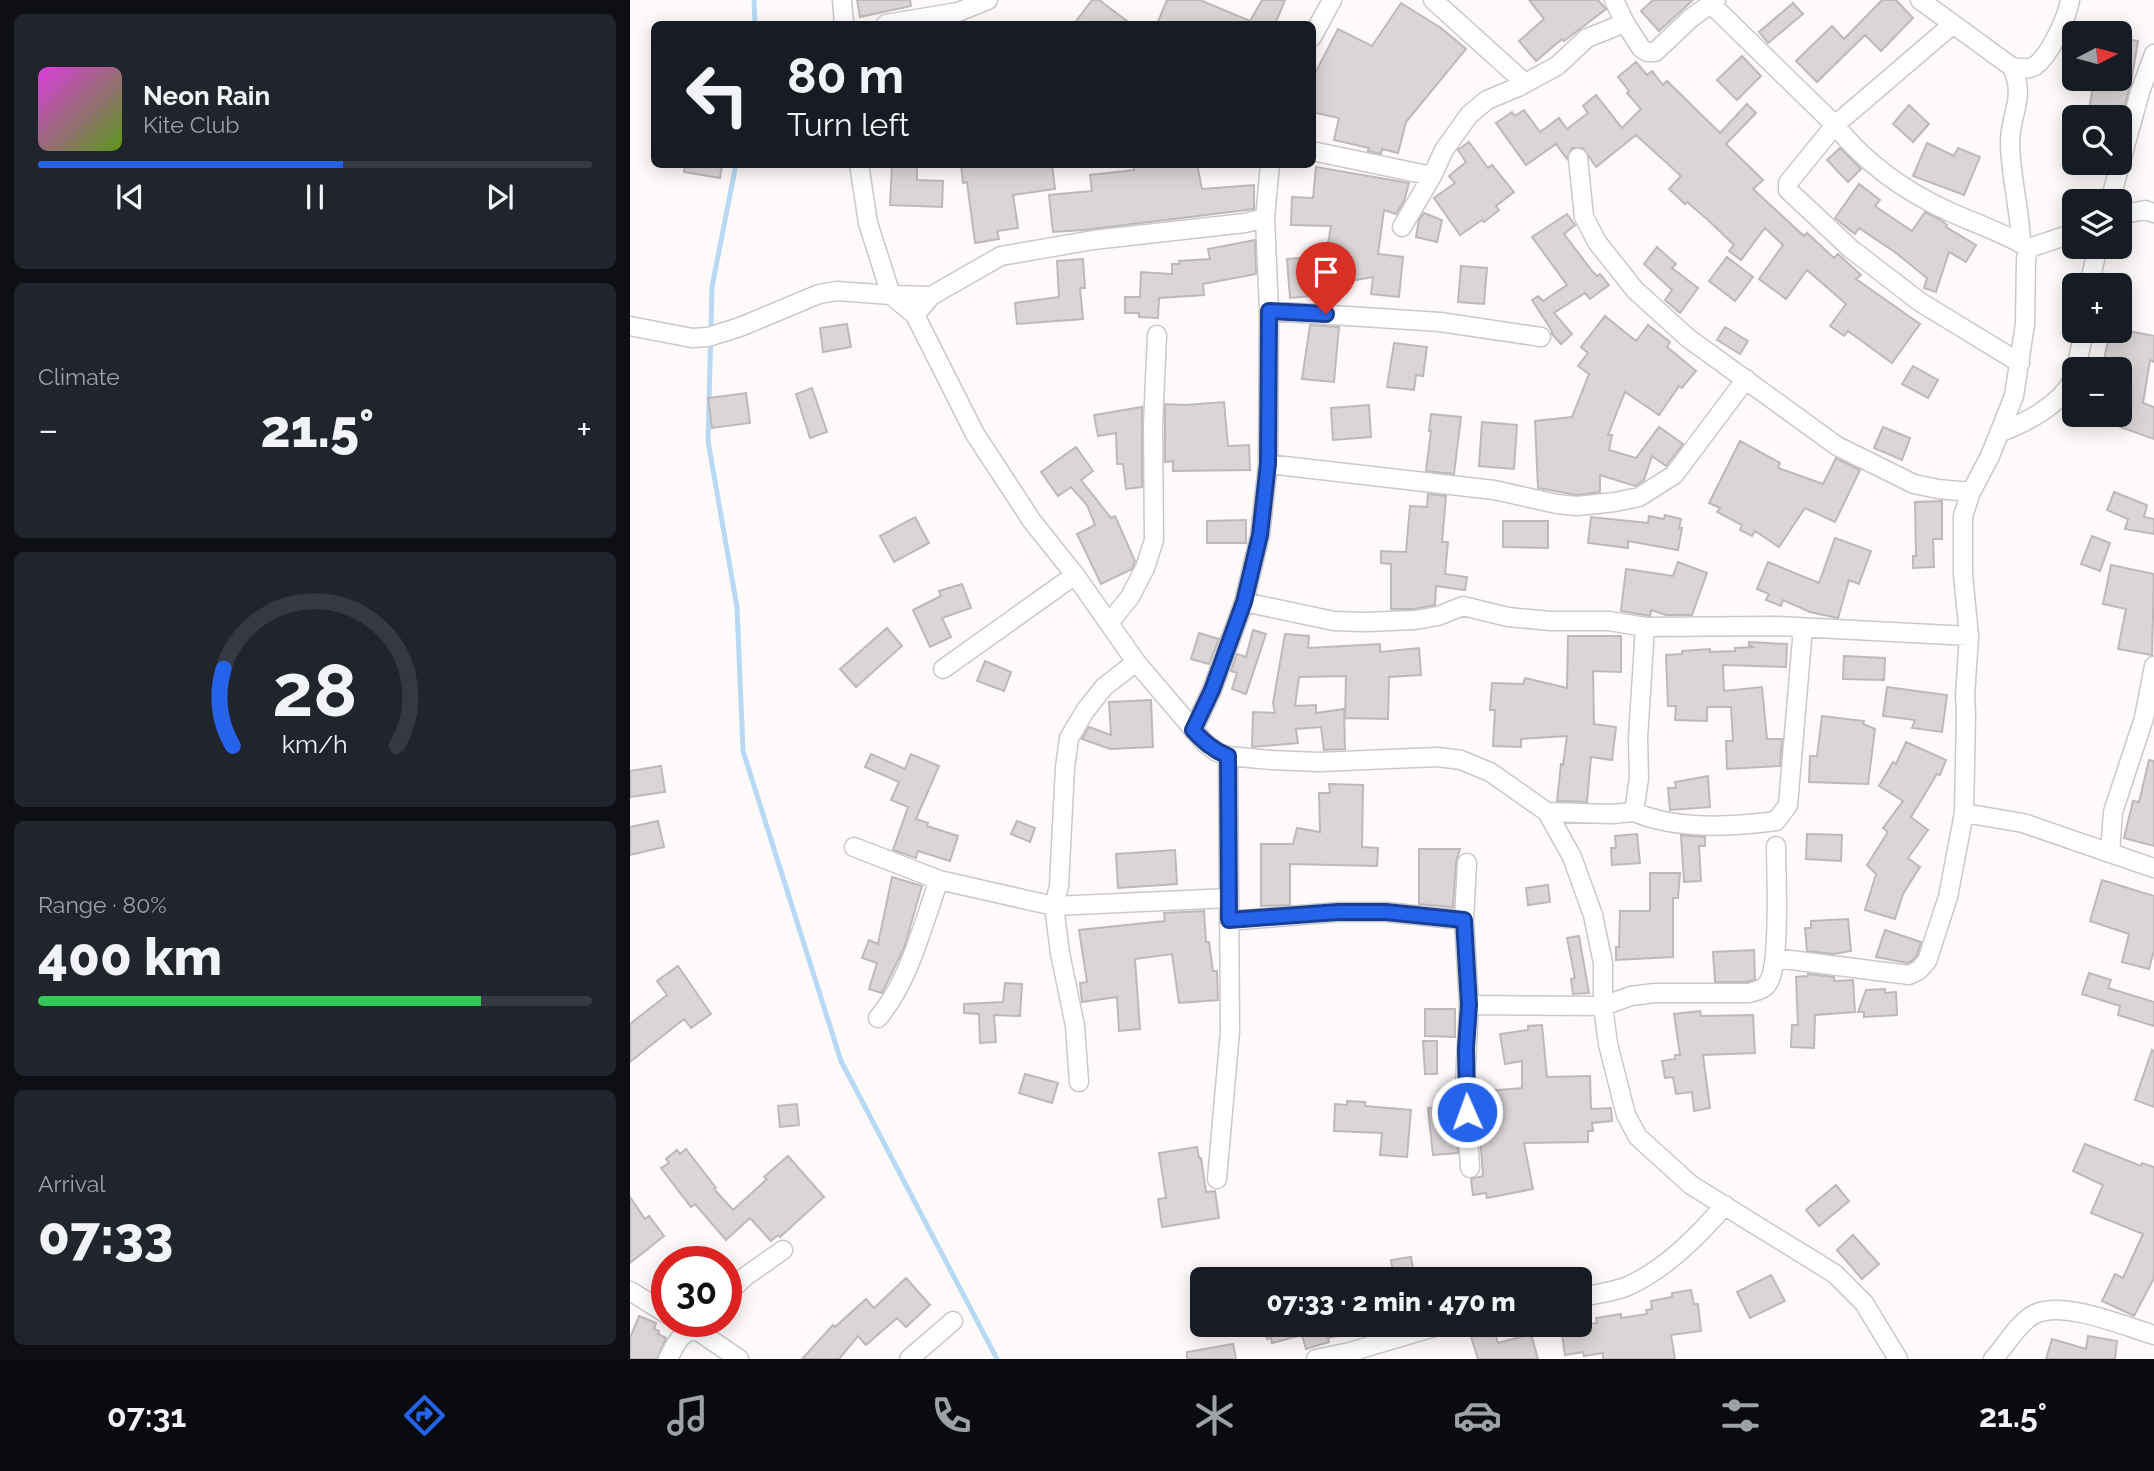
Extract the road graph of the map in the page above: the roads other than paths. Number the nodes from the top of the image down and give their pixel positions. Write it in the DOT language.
graph roads {
  1 [pos="842,0"];
  2 [pos="988,0"];
  3 [pos="1332,0"];
  4 [pos="1433,0"];
  5 [pos="1614,0"];
  6 [pos="1920,0"];
  7 [pos="2070,0"];
  8 [pos="1713,2"];
  9 [pos="844,21"];
  10 [pos="904,21"];
  11 [pos="1625,23"];
  12 [pos="1952,25"];
  13 [pos="1316,30"];
  14 [pos="2154,54"];
  15 [pos="2012,67"];
  16 [pos="1525,83"];
  17 [pos="1835,125"];
  18 [pos="1316,151"];
  19 [pos="1578,158"];
  20 [pos="860,168"];
  21 [pos="1270,168"];
  22 [pos="1432,176"];
  23 [pos="2113,189"];
  24 [pos="2132,212"];
  25 [pos="2154,213"];
  26 [pos="1265,218"];
  27 [pos="1402,227"];
  28 [pos="2062,236"];
  29 [pos="2025,246"];
  30 [pos="891,295"];
  31 [pos="931,296"];
  32 [pos="1269,311"];
  33 [pos="915,315"];
  34 [pos="630,326"];
  35 [pos="1157,335"];
  36 [pos="1541,337"];
  37 [pos="2020,363"];
  38 [pos="1746,379"];
  39 [pos="2062,395"];
  40 [pos="1999,433"];
  41 [pos="1268,464"];
  42 [pos="1971,492"];
  43 [pos="1075,575"];
  44 [pos="1244,602"];
  45 [pos="1109,623"];
  46 [pos="1645,627"];
  47 [pos="1803,628"];
  48 [pos="1969,636"];
  49 [pos="1136,662"];
  50 [pos="2154,666"];
  51 [pos="943,669"];
  52 [pos="1193,730"];
  53 [pos="1228,756"];
  54 [pos="1547,812"];
  55 [pos="1633,812"];
  56 [pos="1964,813"];
  57 [pos="1776,846"];
  58 [pos="855,847"];
  59 [pos="2109,853"];
  60 [pos="1467,863"];
  61 [pos="2154,868"];
  62 [pos="939,880"];
  63 [pos="1229,898"];
  64 [pos="1054,906"];
  65 [pos="1229,920"];
  66 [pos="1464,920"];
  67 [pos="1775,958"];
  68 [pos="1469,1005"];
  69 [pos="1603,1006"];
  70 [pos="878,1018"];
  71 [pos="1079,1082"];
  72 [pos="1470,1168"];
  73 [pos="1217,1179"];
  74 [pos="1725,1205"];
  75 [pos="783,1250"];
  76 [pos="742,1280"];
  77 [pos="630,1291"];
  78 [pos="1592,1294"];
  79 [pos="651,1304"];
  80 [pos="953,1321"];
  81 [pos="2154,1335"];
  82 [pos="682,1337"];
  83 [pos="708,1337"];
  84 [pos="1401,1337"];
  85 [pos="668,1359"];
  86 [pos="739,1359"];
  87 [pos="909,1359"];
  88 [pos="1316,1359"];
  89 [pos="1899,1359"];
  90 [pos="1993,1359"];
  1 -- 9 [label="street"];
  2 -- 10 [label="street"];
  3 -- 13 [label="street"];
  4 -- 16 [label="street"];
  5 -- 11 [label="street"];
  6 -- 12 [label="street"];
  7 -- 15 [label="street"];
  8 -- 11 [label="street"];
  8 -- 17 [label="street"];
  11 -- 16 [label="street"];
  12 -- 15 [label="street"];
  12 -- 17 [label="street"];
  14 -- 23 [label="street"];
  15 -- 29 [label="street"];
  16 -- 22 [label="street"];
  17 -- 29 [label="street"];
  17 -- 37 [label="street"];
  18 -- 22 [label="street"];
  19 -- 38 [label="street"];
  20 -- 30 [label="street"];
  21 -- 26 [label="street"];
  22 -- 27 [label="street"];
  24 -- 25 [label="street"];
  26 -- 31 [label="street"];
  26 -- 32 [label="street"];
  28 -- 29 [label="street"];
  29 -- 37 [label="street"];
  30 -- 31 [label="street"];
  30 -- 33 [label="street"];
  30 -- 34 [label="street"];
  31 -- 33 [label="street"];
  32 -- 36 [label="street"];
  32 -- 41 [label="street"];
  33 -- 43 [label="street"];
  35 -- 45 [label="street"];
  37 -- 40 [label="street"];
  38 -- 41 [label="street"];
  38 -- 42 [label="street"];
  39 -- 40 [label="street"];
  40 -- 42 [label="street"];
  41 -- 44 [label="street"];
  42 -- 48 [label="street"];
  43 -- 45 [label="street"];
  43 -- 51 [label="street"];
  44 -- 46 [label="street"];
  44 -- 52 [label="street"];
  45 -- 49 [label="street"];
  46 -- 47 [label="street"];
  46 -- 55 [label="street"];
  47 -- 48 [label="street"];
  47 -- 55 [label="street"];
  48 -- 56 [label="street"];
  49 -- 52 [label="street"];
  49 -- 64 [label="street"];
  50 -- 59 [label="street"];
  52 -- 53 [label="street"];
  53 -- 54 [label="street"];
  53 -- 63 [label="street"];
  54 -- 55 [label="street"];
  54 -- 69 [label="street"];
  56 -- 59 [label="street"];
  56 -- 67 [label="street"];
  57 -- 67 [label="street"];
  58 -- 62 [label="street"];
  59 -- 61 [label="street"];
  60 -- 66 [label="street"];
  62 -- 64 [label="street"];
  62 -- 70 [label="street"];
  63 -- 64 [label="street"];
  63 -- 65 [label="street"];
  64 -- 71 [label="street"];
  65 -- 66 [label="street"];
  65 -- 73 [label="street"];
  66 -- 68 [label="street"];
  67 -- 69 [label="street"];
  68 -- 69 [label="street"];
  68 -- 72 [label="street"];
  69 -- 74 [label="street"];
  74 -- 78 [label="street"];
  74 -- 89 [label="street"];
  75 -- 76 [label="street"];
  77 -- 79 [label="street"];
  80 -- 87 [label="street"];
  81 -- 90 [label="street"];
  82 -- 85 [label="street"];
  83 -- 86 [label="street"];
  84 -- 88 [label="street"];
}
